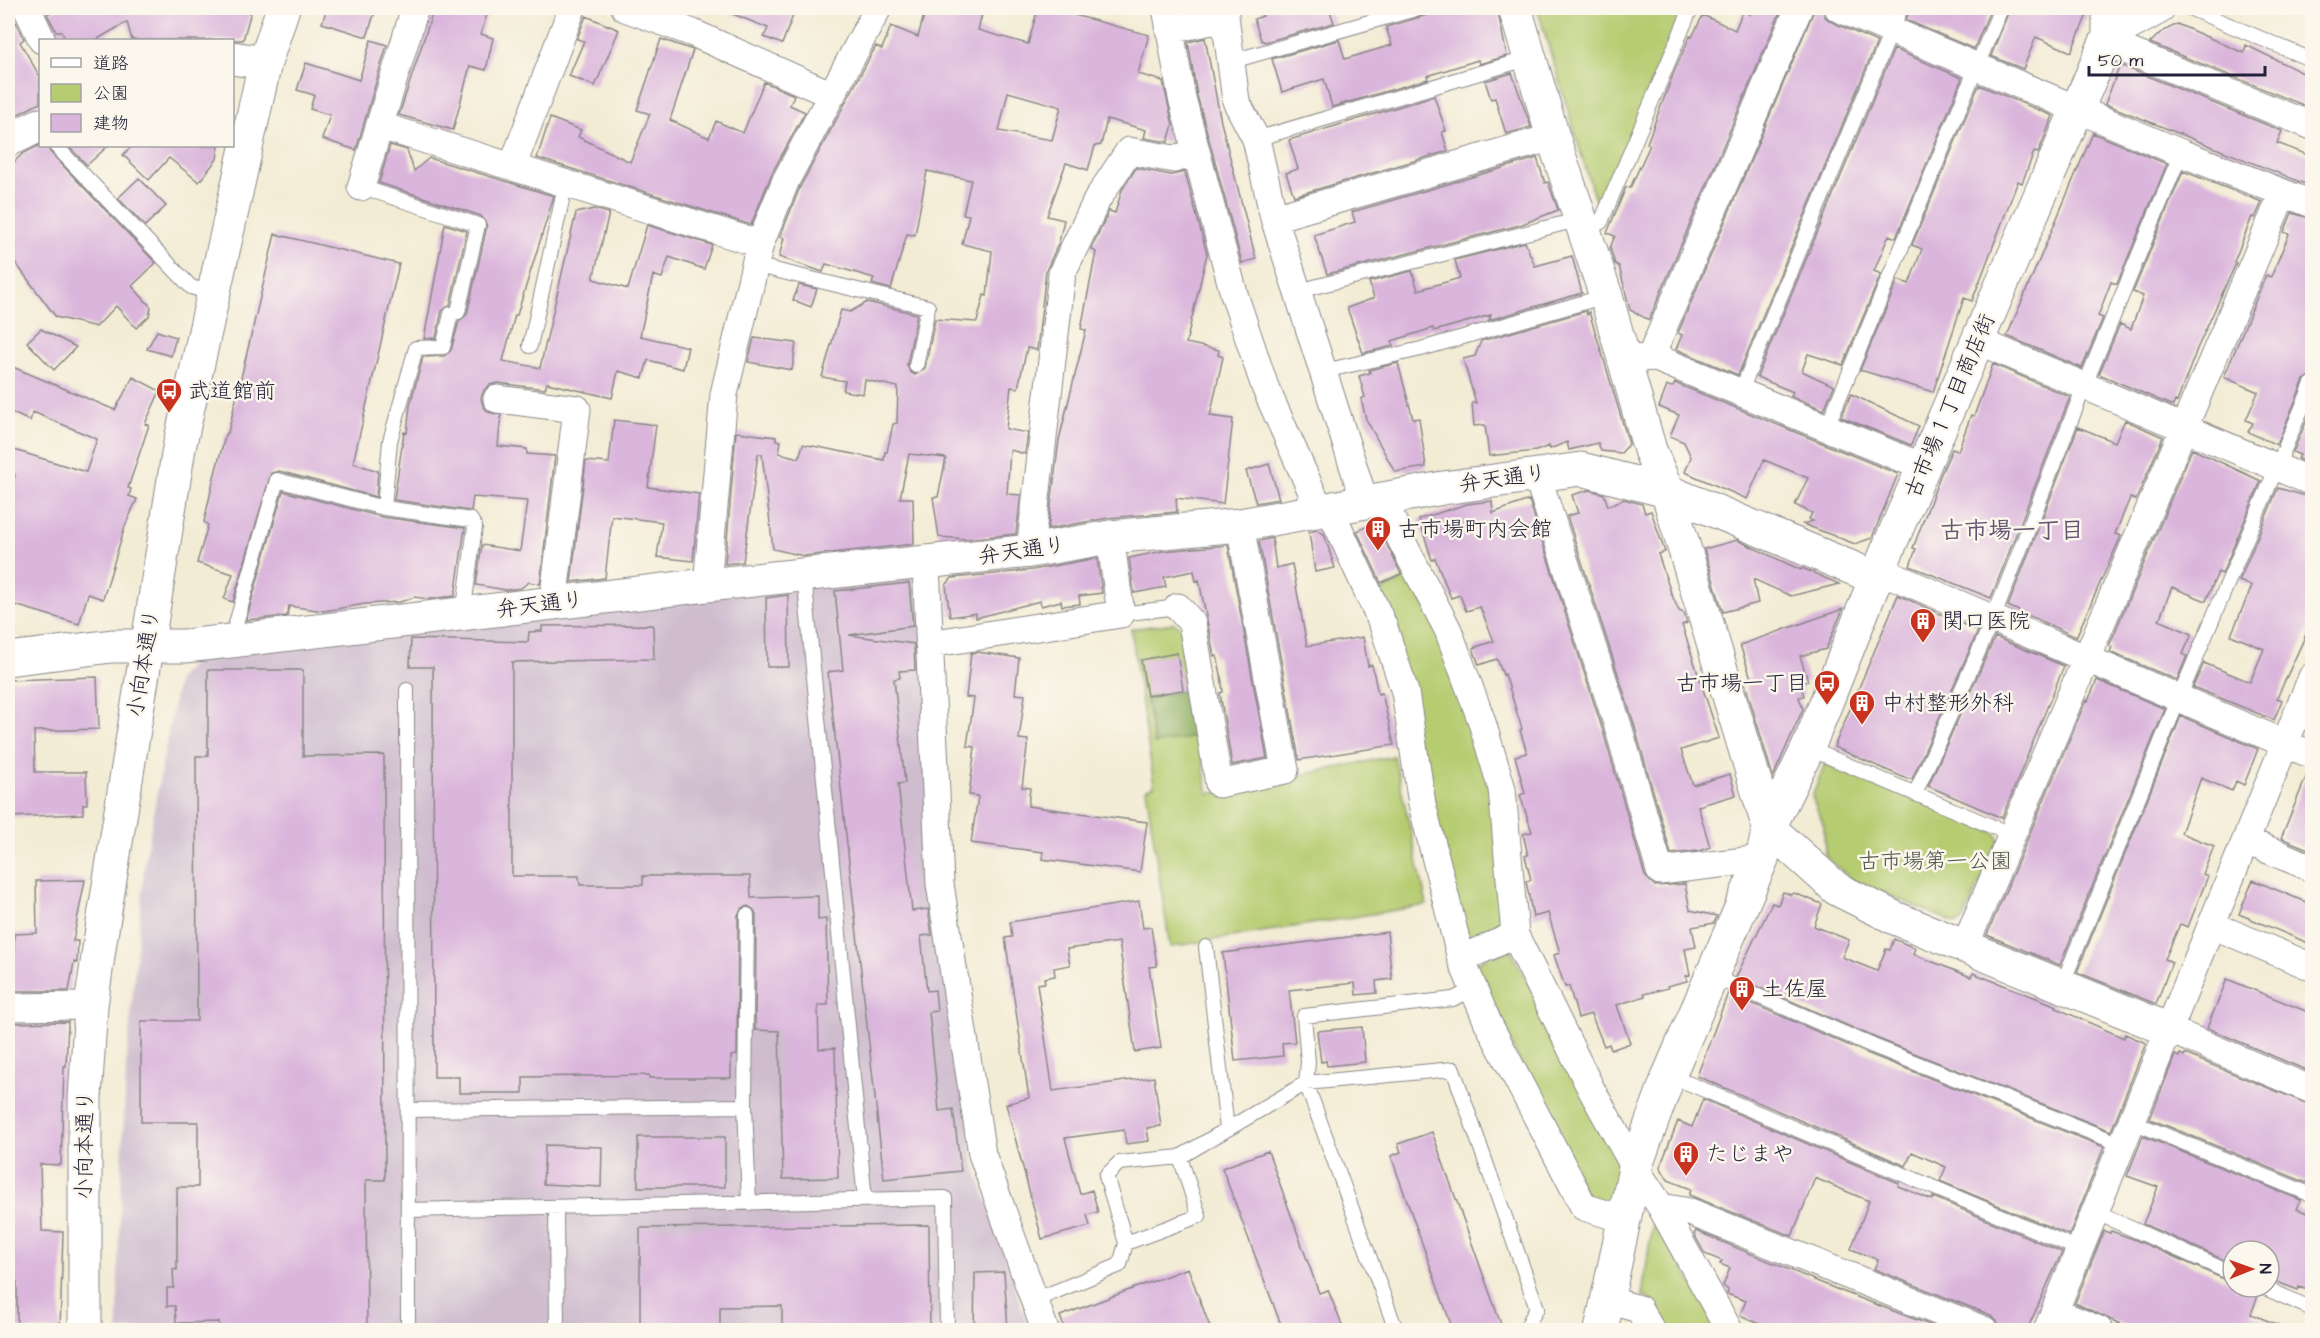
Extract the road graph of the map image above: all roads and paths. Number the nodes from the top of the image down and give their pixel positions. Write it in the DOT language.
graph roads {
  1 [pos="27,8"];
  2 [pos="284,8"];
  3 [pos="416,8"];
  4 [pos="572,8"];
  5 [pos="625,8"];
  6 [pos="878,8"];
  7 [pos="1419,8"];
  8 [pos="1515,8"];
  9 [pos="1691,8"];
  10 [pos="1799,8"];
  11 [pos="1838,8"];
  12 [pos="2001,8"];
  13 [pos="2106,8"];
  14 [pos="2158,8"];
  15 [pos="2189,8"];
  16 [pos="1225,13"];
  17 [pos="1167,19"];
  18 [pos="1896,19"];
  19 [pos="42,39"];
  20 [pos="2106,42"];
  21 [pos="234,58"];
  22 [pos="1530,58"];
  23 [pos="2313,60"];
  24 [pos="1229,62"];
  25 [pos="265,63"];
  26 [pos="1977,66"];
  27 [pos="832,95"];
  28 [pos="2077,109"];
  29 [pos="381,126"];
  30 [pos="2313,126"];
  31 [pos="39,133"];
  32 [pos="1553,137"];
  33 [pos="1256,139"];
  34 [pos="8,140"];
  35 [pos="58,147"];
  36 [pos="1196,153"];
  37 [pos="2181,153"];
  38 [pos="513,165"];
  39 [pos="566,182"];
  40 [pos="361,187"];
  41 [pos="2283,193"];
  42 [pos="2313,204"];
  43 [pos="1274,218"];
  44 [pos="1582,223"];
  45 [pos="757,254"];
  46 [pos="1298,291"];
  47 [pos="212,293"];
  48 [pos="1606,296"];
  49 [pos="1978,341"];
  50 [pos="530,346"];
  51 [pos="1638,359"];
  52 [pos="916,366"];
  53 [pos="1324,371"];
  54 [pos="2313,384"];
  55 [pos="2084,387"];
  56 [pos="1741,391"];
  57 [pos="497,399"];
  58 [pos="1827,427"];
  59 [pos="2184,429"];
  60 [pos="1923,467"];
  61 [pos="2277,467"];
  62 [pos="1537,475"];
  63 [pos="2313,482"];
  64 [pos="1667,491"];
  65 [pos="1375,501"];
  66 [pos="384,508"];
  67 [pos="1325,510"];
  68 [pos="1240,525"];
  69 [pos="1110,537"];
  70 [pos="1030,551"];
  71 [pos="926,563"];
  72 [pos="1878,574"];
  73 [pos="804,575"];
  74 [pos="707,585"];
  75 [pos="553,603"];
  76 [pos="1178,607"];
  77 [pos="463,614"];
  78 [pos="1993,618"];
  79 [pos="1107,621"];
  80 [pos="231,641"];
  81 [pos="929,644"];
  82 [pos="148,645"];
  83 [pos="2086,658"];
  84 [pos="8,659"];
  85 [pos="2313,677"];
  86 [pos="407,690"];
  87 [pos="2179,698"];
  88 [pos="2285,744"];
  89 [pos="1808,748"];
  90 [pos="2313,755"];
  91 [pos="1915,794"];
  92 [pos="1769,828"];
  93 [pos="2012,836"];
  94 [pos="2247,841"];
  95 [pos="1762,859"];
  96 [pos="2313,868"];
  97 [pos="747,915"];
  98 [pos="2212,925"];
  99 [pos="1515,935"];
  100 [pos="1965,946"];
  101 [pos="1206,947"];
  102 [pos="1461,959"];
  103 [pos="2313,967"];
  104 [pos="1712,976"];
  105 [pos="2062,985"];
  106 [pos="1474,989"];
  107 [pos="91,1006"];
  108 [pos="8,1007"];
  109 [pos="2170,1030"];
  110 [pos="1669,1075"];
  111 [pos="1306,1083"];
  112 [pos="2313,1090"];
  113 [pos="745,1106"];
  114 [pos="408,1110"];
  115 [pos="1227,1129"];
  116 [pos="2128,1133"];
  117 [pos="1180,1157"];
  118 [pos="1635,1168"];
  119 [pos="2313,1195"];
  120 [pos="865,1200"];
  121 [pos="748,1203"];
  122 [pos="556,1207"];
  123 [pos="1662,1207"];
  124 [pos="408,1210"];
  125 [pos="2097,1213"];
  126 [pos="1623,1219"];
  127 [pos="1126,1243"];
  128 [pos="2081,1250"];
  129 [pos="2221,1269"];
  130 [pos="2281,1295"];
  131 [pos="1035,1300"];
  132 [pos="2313,1309"];
  133 [pos="1604,1315"];
  134 [pos="2051,1321"];
  135 [pos="85,1330"];
  136 [pos="408,1330"];
  137 [pos="557,1330"];
  138 [pos="947,1330"];
  139 [pos="1045,1330"];
  140 [pos="1396,1330"];
  141 [pos="1525,1330"];
  142 [pos="1651,1330"];
  143 [pos="1730,1330"];
  144 [pos="1984,1330"];
  145 [pos="2099,1330"];
  1 -- 19 [label="street"];
  2 -- 25 [label="street, 小向本通り"];
  3 -- 29 [label="street"];
  4 -- 38 [label="street"];
  5 -- 27 [label="street"];
  6 -- 27 [label="street"];
  7 -- 24 [label="lane"];
  8 -- 22 [label="street"];
  9 -- 44 [label="lane"];
  10 -- 51 [label="street"];
  11 -- 18 [label="street"];
  12 -- 26 [label="lane"];
  13 -- 20 [label="street"];
  14 -- 20 [label="street, 古市場１丁目商店街"];
  15 -- 23 [label="lane"];
  16 -- 17 [label="street"];
  16 -- 24 [label="street"];
  17 -- 36 [label="street"];
  18 -- 26 [label="street"];
  18 -- 56 [label="lane"];
  20 -- 28 [label="street, 古市場１丁目商店街"];
  20 -- 30 [label="street"];
  21 -- 25 [label="street"];
  22 -- 32 [label="street"];
  22 -- 33 [label="lane"];
  24 -- 33 [label="street"];
  25 -- 47 [label="street, 小向本通り"];
  26 -- 28 [label="street"];
  26 -- 58 [label="lane"];
  27 -- 45 [label="street"];
  28 -- 37 [label="street"];
  28 -- 49 [label="street, 古市場１丁目商店街"];
  29 -- 38 [label="street"];
  29 -- 40 [label="street"];
  31 -- 34 [label="street"];
  32 -- 43 [label="street"];
  32 -- 44 [label="street"];
  33 -- 43 [label="street"];
  35 -- 47 [label="lane"];
  36 -- 67 [label="street"];
  36 -- 70 [label="street"];
  37 -- 41 [label="street"];
  37 -- 55 [label="lane"];
  38 -- 39 [label="street"];
  39 -- 45 [label="street"];
  39 -- 50 [label="lane"];
  40 -- 66 [label="lane"];
  41 -- 42 [label="street"];
  41 -- 59 [label="street"];
  43 -- 46 [label="street"];
  44 -- 46 [label="lane"];
  44 -- 48 [label="street"];
  45 -- 52 [label="lane"];
  45 -- 74 [label="street"];
  46 -- 53 [label="street"];
  47 -- 82 [label="street, 小向本通り"];
  48 -- 51 [label="street"];
  48 -- 53 [label="lane"];
  49 -- 55 [label="street"];
  49 -- 60 [label="street, 古市場１丁目商店街"];
  51 -- 56 [label="street"];
  51 -- 64 [label="street"];
  53 -- 65 [label="street"];
  54 -- 61 [label="lane"];
  55 -- 59 [label="street"];
  55 -- 78 [label="lane"];
  56 -- 58 [label="street"];
  57 -- 75 [label="street"];
  58 -- 60 [label="street"];
  59 -- 61 [label="street"];
  59 -- 83 [label="street"];
  60 -- 72 [label="street, 古市場１丁目商店街"];
  61 -- 63 [label="street"];
  61 -- 87 [label="lane"];
  62 -- 64 [label="street, 弁天通り"];
  62 -- 65 [label="street, 弁天通り"];
  62 -- 95 [label="street"];
  64 -- 72 [label="street, 弁天通り"];
  64 -- 92 [label="street"];
  65 -- 67 [label="street, 弁天通り"];
  65 -- 99 [label="street"];
  66 -- 77 [label="lane"];
  66 -- 80 [label="lane"];
  67 -- 68 [label="street, 弁天通り"];
  67 -- 102 [label="street"];
  68 -- 69 [label="street, 弁天通り"];
  68 -- 76 [label="street"];
  69 -- 70 [label="street, 弁天通り"];
  69 -- 79 [label="street"];
  70 -- 71 [label="street, 弁天通り"];
  71 -- 73 [label="street, 弁天通り"];
  71 -- 81 [label="street"];
  72 -- 78 [label="street"];
  72 -- 89 [label="street, 古市場１丁目商店街"];
  73 -- 74 [label="street, 弁天通り"];
  73 -- 120 [label="lane"];
  74 -- 75 [label="street, 弁天通り"];
  75 -- 77 [label="street, 弁天通り"];
  76 -- 79 [label="lane"];
  77 -- 80 [label="street, 弁天通り"];
  78 -- 83 [label="street"];
  78 -- 91 [label="lane"];
  79 -- 81 [label="street"];
  80 -- 82 [label="street, 弁天通り"];
  81 -- 131 [label="street"];
  82 -- 84 [label="street, 弁天通り"];
  82 -- 107 [label="street, 小向本通り"];
  83 -- 87 [label="street"];
  83 -- 93 [label="street"];
  85 -- 88 [label="street"];
  86 -- 114 [label="lane"];
  87 -- 88 [label="street"];
  87 -- 105 [label="lane"];
  88 -- 90 [label="street"];
  88 -- 94 [label="street"];
  89 -- 91 [label="lane"];
  89 -- 92 [label="street, 古市場１丁目商店街"];
  91 -- 93 [label="lane"];
  92 -- 95 [label="street, 古市場１丁目商店街"];
  92 -- 100 [label="street"];
  93 -- 100 [label="street"];
  94 -- 96 [label="street"];
  94 -- 98 [label="street"];
  95 -- 104 [label="street, 古市場１丁目商店街"];
  97 -- 113 [label="lane"];
  98 -- 103 [label="street"];
  98 -- 109 [label="street"];
  99 -- 102 [label="street"];
  99 -- 118 [label="street"];
  100 -- 105 [label="street"];
  101 -- 115 [label="lane"];
  102 -- 106 [label="street"];
  104 -- 110 [label="street, 古市場１丁目商店街"];
  104 -- 116 [label="lane"];
  105 -- 109 [label="street"];
  106 -- 111 [label="lane"];
  106 -- 126 [label="street"];
  107 -- 108 [label="street"];
  107 -- 135 [label="street, 小向本通り"];
  109 -- 112 [label="street"];
  109 -- 116 [label="street"];
  110 -- 118 [label="street, 古市場１丁目商店街"];
  110 -- 128 [label="lane"];
  111 -- 115 [label="lane"];
  111 -- 140 [label="lane"];
  111 -- 141 [label="lane"];
  113 -- 114 [label="lane"];
  113 -- 121 [label="lane"];
  114 -- 124 [label="lane"];
  115 -- 117 [label="lane"];
  116 -- 119 [label="lane"];
  116 -- 125 [label="street"];
  117 -- 127 [label="lane"];
  117 -- 127 [label="lane"];
  118 -- 123 [label="street"];
  118 -- 126 [label="street, 古市場１丁目商店街"];
  120 -- 121 [label="lane"];
  120 -- 138 [label="lane"];
  121 -- 122 [label="lane"];
  122 -- 124 [label="lane"];
  122 -- 137 [label="lane"];
  123 -- 143 [label="street"];
  123 -- 144 [label="street"];
  124 -- 136 [label="lane"];
  125 -- 128 [label="street"];
  125 -- 129 [label="lane"];
  126 -- 133 [label="street, 古市場１丁目商店街"];
  127 -- 131 [label="lane"];
  128 -- 134 [label="street"];
  130 -- 132 [label="lane"];
  131 -- 139 [label="street"];
  133 -- 142 [label="street"];
  134 -- 145 [label="street"];
}
